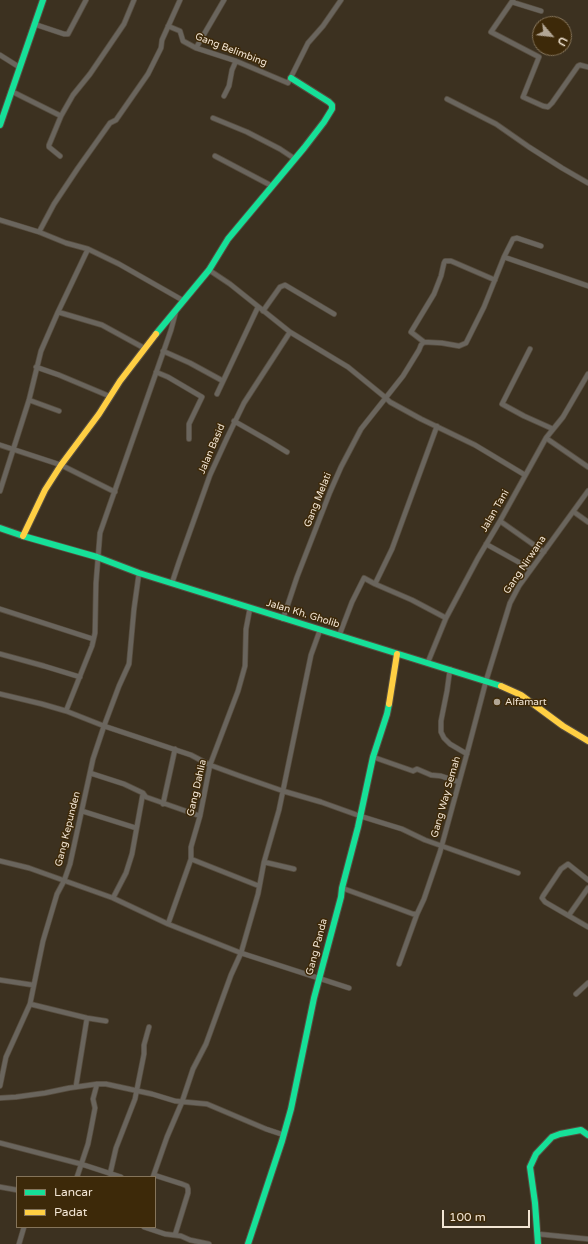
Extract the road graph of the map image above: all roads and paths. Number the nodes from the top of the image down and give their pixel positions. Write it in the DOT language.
graph roads {
  1 [pos="44,0"];
  2 [pos="86,0"];
  3 [pos="127,0"];
  4 [pos="180,0"];
  5 [pos="224,0"];
  6 [pos="341,0"];
  7 [pos="512,1"];
  8 [pos="133,2"];
  9 [pos="541,11"];
  10 [pos="34,24"];
  11 [pos="168,26"];
  12 [pos="196,48"];
  13 [pos="0,55"];
  14 [pos="236,61"];
  15 [pos="19,67"];
  16 [pos="588,67"];
  17 [pos="291,78"];
  18 [pos="11,91"];
  19 [pos="224,96"];
  20 [pos="447,99"];
  21 [pos="61,116"];
  22 [pos="212,118"];
  23 [pos="0,125"];
  24 [pos="60,156"];
  25 [pos="215,156"];
  26 [pos="295,159"];
  27 [pos="588,182"];
  28 [pos="272,186"];
  29 [pos="0,220"];
  30 [pos="39,232"];
  31 [pos="541,246"];
  32 [pos="88,249"];
  33 [pos="504,257"];
  34 [pos="209,270"];
  35 [pos="495,280"];
  36 [pos="588,286"];
  37 [pos="184,301"];
  38 [pos="177,307"];
  39 [pos="258,307"];
  40 [pos="263,311"];
  41 [pos="58,312"];
  42 [pos="334,314"];
  43 [pos="290,332"];
  44 [pos="424,342"];
  45 [pos="144,348"];
  46 [pos="530,349"];
  47 [pos="164,351"];
  48 [pos="36,367"];
  49 [pos="156,372"];
  50 [pos="588,374"];
  51 [pos="223,381"];
  52 [pos="217,394"];
  53 [pos="109,396"];
  54 [pos="386,398"];
  55 [pos="28,400"];
  56 [pos="59,412"];
  57 [pos="234,421"];
  58 [pos="437,426"];
  59 [pos="553,429"];
  60 [pos="546,438"];
  61 [pos="189,439"];
  62 [pos="0,445"];
  63 [pos="12,450"];
  64 [pos="287,452"];
  65 [pos="61,465"];
  66 [pos="588,467"];
  67 [pos="525,475"];
  68 [pos="0,491"];
  69 [pos="588,491"];
  70 [pos="115,492"];
  71 [pos="574,512"];
  72 [pos="500,521"];
  73 [pos="588,522"];
  74 [pos="0,528"];
  75 [pos="23,536"];
  76 [pos="486,544"];
  77 [pos="544,552"];
  78 [pos="97,558"];
  79 [pos="531,570"];
  80 [pos="140,573"];
  81 [pos="172,583"];
  82 [pos="375,584"];
  83 [pos="250,608"];
  84 [pos="0,610"];
  85 [pos="446,618"];
  86 [pos="283,619"];
  87 [pos="320,630"];
  88 [pos="339,636"];
  89 [pos="93,639"];
  90 [pos="0,654"];
  91 [pos="397,654"];
  92 [pos="428,662"];
  93 [pos="450,669"];
  94 [pos="80,677"];
  95 [pos="486,681"];
  96 [pos="0,694"];
  97 [pos="66,711"];
  98 [pos="104,726"];
  99 [pos="588,742"];
  100 [pos="175,749"];
  101 [pos="467,754"];
  102 [pos="373,758"];
  103 [pos="210,765"];
  104 [pos="90,773"];
  105 [pos="459,782"];
  106 [pos="283,791"];
  107 [pos="143,793"];
  108 [pos="164,804"];
  109 [pos="82,811"];
  110 [pos="200,816"];
  111 [pos="360,816"];
  112 [pos="136,828"];
  113 [pos="442,845"];
  114 [pos="191,859"];
  115 [pos="0,861"];
  116 [pos="264,862"];
  117 [pos="294,869"];
  118 [pos="518,874"];
  119 [pos="588,880"];
  120 [pos="64,882"];
  121 [pos="259,886"];
  122 [pos="342,888"];
  123 [pos="588,888"];
  124 [pos="113,898"];
  125 [pos="417,914"];
  126 [pos="569,915"];
  127 [pos="168,924"];
  128 [pos="588,927"];
  129 [pos="241,953"];
  130 [pos="399,964"];
  131 [pos="319,978"];
  132 [pos="0,980"];
  133 [pos="588,983"];
  134 [pos="33,985"];
  135 [pos="349,988"];
  136 [pos="576,994"];
  137 [pos="30,1004"];
  138 [pos="86,1018"];
  139 [pos="106,1021"];
  140 [pos="149,1027"];
  141 [pos="97,1084"];
  142 [pos="0,1086"];
  143 [pos="76,1086"];
  144 [pos="136,1091"];
  145 [pos="0,1098"];
  146 [pos="182,1102"];
  147 [pos="284,1134"];
  148 [pos="588,1135"];
  149 [pos="0,1143"];
  150 [pos="81,1164"];
  151 [pos="110,1174"];
  152 [pos="77,1176"];
  153 [pos="117,1176"];
  154 [pos="154,1176"];
  155 [pos="156,1177"];
  156 [pos="0,1187"];
  157 [pos="16,1190"];
  158 [pos="24,1228"];
  159 [pos="147,1228"];
  160 [pos="538,1234"];
  161 [pos="174,1235"];
  162 [pos="588,1239"];
  163 [pos="189,1242"];
  164 [pos="19,1244"];
  165 [pos="209,1244"];
  166 [pos="248,1244"];
  167 [pos="538,1244"];
  1 -- 10 [label="street"];
  2 -- 10 [label="street"];
  3 -- 8 [label="street"];
  4 -- 11 [label="street"];
  5 -- 12 [label="street"];
  6 -- 17 [label="street"];
  7 -- 9 [label="street"];
  7 -- 16 [label="street"];
  8 -- 21 [label="street"];
  10 -- 15 [label="street"];
  11 -- 12 [label="street, Gang Belimbing"];
  11 -- 30 [label="street"];
  12 -- 14 [label="street, Gang Belimbing"];
  13 -- 15 [label="street"];
  14 -- 17 [label="street, Gang Belimbing"];
  14 -- 19 [label="street"];
  15 -- 18 [label="street"];
  17 -- 26 [label="street"];
  18 -- 21 [label="street"];
  18 -- 23 [label="street"];
  20 -- 27 [label="street"];
  21 -- 24 [label="street"];
  22 -- 26 [label="street"];
  25 -- 28 [label="street"];
  26 -- 28 [label="street"];
  28 -- 34 [label="street"];
  29 -- 30 [label="street"];
  30 -- 32 [label="street"];
  31 -- 33 [label="street"];
  32 -- 37 [label="street"];
  32 -- 41 [label="street"];
  33 -- 35 [label="street"];
  33 -- 36 [label="street"];
  34 -- 37 [label="street"];
  34 -- 39 [label="street"];
  35 -- 44 [label="street"];
  35 -- 44 [label="street"];
  37 -- 38 [label="street"];
  38 -- 45 [label="street"];
  38 -- 47 [label="street"];
  39 -- 40 [label="street"];
  39 -- 51 [label="street"];
  40 -- 42 [label="street"];
  40 -- 43 [label="street"];
  41 -- 45 [label="street"];
  41 -- 48 [label="street"];
  43 -- 54 [label="street"];
  43 -- 57 [label="street, Jalan Basid"];
  44 -- 54 [label="street, Gang Melati"];
  45 -- 53 [label="street"];
  46 -- 59 [label="street"];
  47 -- 49 [label="street"];
  47 -- 51 [label="street"];
  48 -- 53 [label="street"];
  48 -- 55 [label="street"];
  49 -- 61 [label="street"];
  49 -- 70 [label="street"];
  50 -- 59 [label="street, Jalan Tani"];
  51 -- 52 [label="street"];
  53 -- 65 [label="street"];
  54 -- 58 [label="street"];
  54 -- 86 [label="street, Gang Melati"];
  55 -- 56 [label="street"];
  55 -- 63 [label="street"];
  57 -- 64 [label="street"];
  57 -- 81 [label="street, Jalan Basid"];
  58 -- 67 [label="street"];
  58 -- 82 [label="street"];
  59 -- 60 [label="street, Jalan Tani"];
  60 -- 66 [label="street"];
  60 -- 67 [label="street, Jalan Tani"];
  62 -- 63 [label="street"];
  63 -- 65 [label="street"];
  63 -- 68 [label="street"];
  65 -- 70 [label="street"];
  65 -- 75 [label="street"];
  67 -- 72 [label="street, Jalan Tani"];
  69 -- 71 [label="street, Gang Nirwana"];
  70 -- 78 [label="street"];
  71 -- 73 [label="street"];
  71 -- 77 [label="street, Gang Nirwana"];
  72 -- 76 [label="street, Jalan Tani"];
  72 -- 77 [label="street"];
  74 -- 75 [label="street, Jalan Kh. Gholib"];
  75 -- 78 [label="street, Jalan Kh. Gholib"];
  76 -- 79 [label="street"];
  76 -- 85 [label="street, Jalan Tani"];
  77 -- 79 [label="street, Gang Nirwana"];
  78 -- 80 [label="street, Jalan Kh. Gholib"];
  78 -- 89 [label="street"];
  79 -- 95 [label="street, Gang Nirwana"];
  80 -- 81 [label="street, Jalan Kh. Gholib"];
  80 -- 98 [label="street, Gang Kepunden"];
  81 -- 83 [label="street, Jalan Kh. Gholib"];
  82 -- 85 [label="street"];
  82 -- 88 [label="street"];
  83 -- 86 [label="street, Jalan Kh. Gholib"];
  83 -- 103 [label="street, Gang Dahlia"];
  84 -- 89 [label="street"];
  85 -- 92 [label="street, Jalan Tani"];
  86 -- 87 [label="street, Jalan Kh. Gholib"];
  87 -- 88 [label="street, Jalan Kh. Gholib"];
  87 -- 106 [label="street"];
  88 -- 91 [label="street, Jalan Kh. Gholib"];
  89 -- 94 [label="street"];
  90 -- 94 [label="street"];
  91 -- 92 [label="street, Jalan Kh. Gholib"];
  91 -- 102 [label="street, Gang Panda"];
  92 -- 93 [label="street, Jalan Kh. Gholib"];
  93 -- 95 [label="street, Jalan Kh. Gholib"];
  93 -- 101 [label="street"];
  94 -- 97 [label="street"];
  95 -- 99 [label="street, Jalan Kh. Gholib"];
  95 -- 101 [label="street, Gang Way Semah"];
  96 -- 97 [label="street"];
  97 -- 98 [label="street"];
  98 -- 100 [label="street"];
  98 -- 104 [label="street, Gang Kepunden"];
  100 -- 103 [label="street"];
  100 -- 108 [label="street"];
  101 -- 105 [label="street, Gang Way Semah"];
  102 -- 105 [label="street"];
  102 -- 111 [label="street, Gang Panda"];
  103 -- 106 [label="street"];
  103 -- 110 [label="street, Gang Dahlia"];
  104 -- 107 [label="street"];
  104 -- 109 [label="street, Gang Kepunden"];
  105 -- 113 [label="street, Gang Way Semah"];
  106 -- 111 [label="street"];
  106 -- 116 [label="street"];
  107 -- 108 [label="street"];
  107 -- 112 [label="street"];
  108 -- 110 [label="street"];
  109 -- 112 [label="street"];
  109 -- 120 [label="street, Gang Kepunden"];
  110 -- 114 [label="street, Gang Dahlia"];
  111 -- 113 [label="street"];
  111 -- 122 [label="street, Gang Panda"];
  112 -- 124 [label="street"];
  113 -- 118 [label="street"];
  113 -- 125 [label="street, Gang Way Semah"];
  114 -- 121 [label="street"];
  114 -- 127 [label="street, Gang Dahlia"];
  115 -- 120 [label="street"];
  116 -- 117 [label="street"];
  116 -- 121 [label="street"];
  119 -- 126 [label="street"];
  120 -- 124 [label="street"];
  120 -- 134 [label="street, Gang Kepunden"];
  121 -- 129 [label="street"];
  122 -- 125 [label="street"];
  122 -- 131 [label="street, Gang Panda"];
  123 -- 126 [label="street"];
  124 -- 127 [label="street"];
  125 -- 130 [label="street, Gang Way Semah"];
  126 -- 128 [label="street"];
  127 -- 129 [label="street"];
  129 -- 131 [label="street"];
  129 -- 146 [label="street"];
  131 -- 135 [label="street"];
  131 -- 147 [label="street, Gang Panda"];
  132 -- 134 [label="street"];
  133 -- 136 [label="street"];
  134 -- 137 [label="street, Gang Kepunden"];
  137 -- 138 [label="street"];
  137 -- 142 [label="street, Gang Kepunden"];
  138 -- 139 [label="street"];
  138 -- 143 [label="street"];
  140 -- 144 [label="street"];
  141 -- 143 [label="street"];
  141 -- 144 [label="street"];
  141 -- 150 [label="street"];
  143 -- 145 [label="street"];
  144 -- 146 [label="street"];
  144 -- 151 [label="street"];
  146 -- 147 [label="street"];
  146 -- 154 [label="street"];
  147 -- 166 [label="street, Gang Panda"];
  148 -- 160 [label="street"];
  149 -- 150 [label="street"];
  150 -- 151 [label="street"];
  150 -- 152 [label="street"];
  151 -- 153 [label="street"];
  155 -- 161 [label="street"];
  156 -- 157 [label="street"];
  158 -- 164 [label="street"];
  159 -- 161 [label="street"];
  160 -- 162 [label="street"];
  160 -- 167 [label="street"];
  161 -- 163 [label="street"];
  163 -- 165 [label="street"];
}
